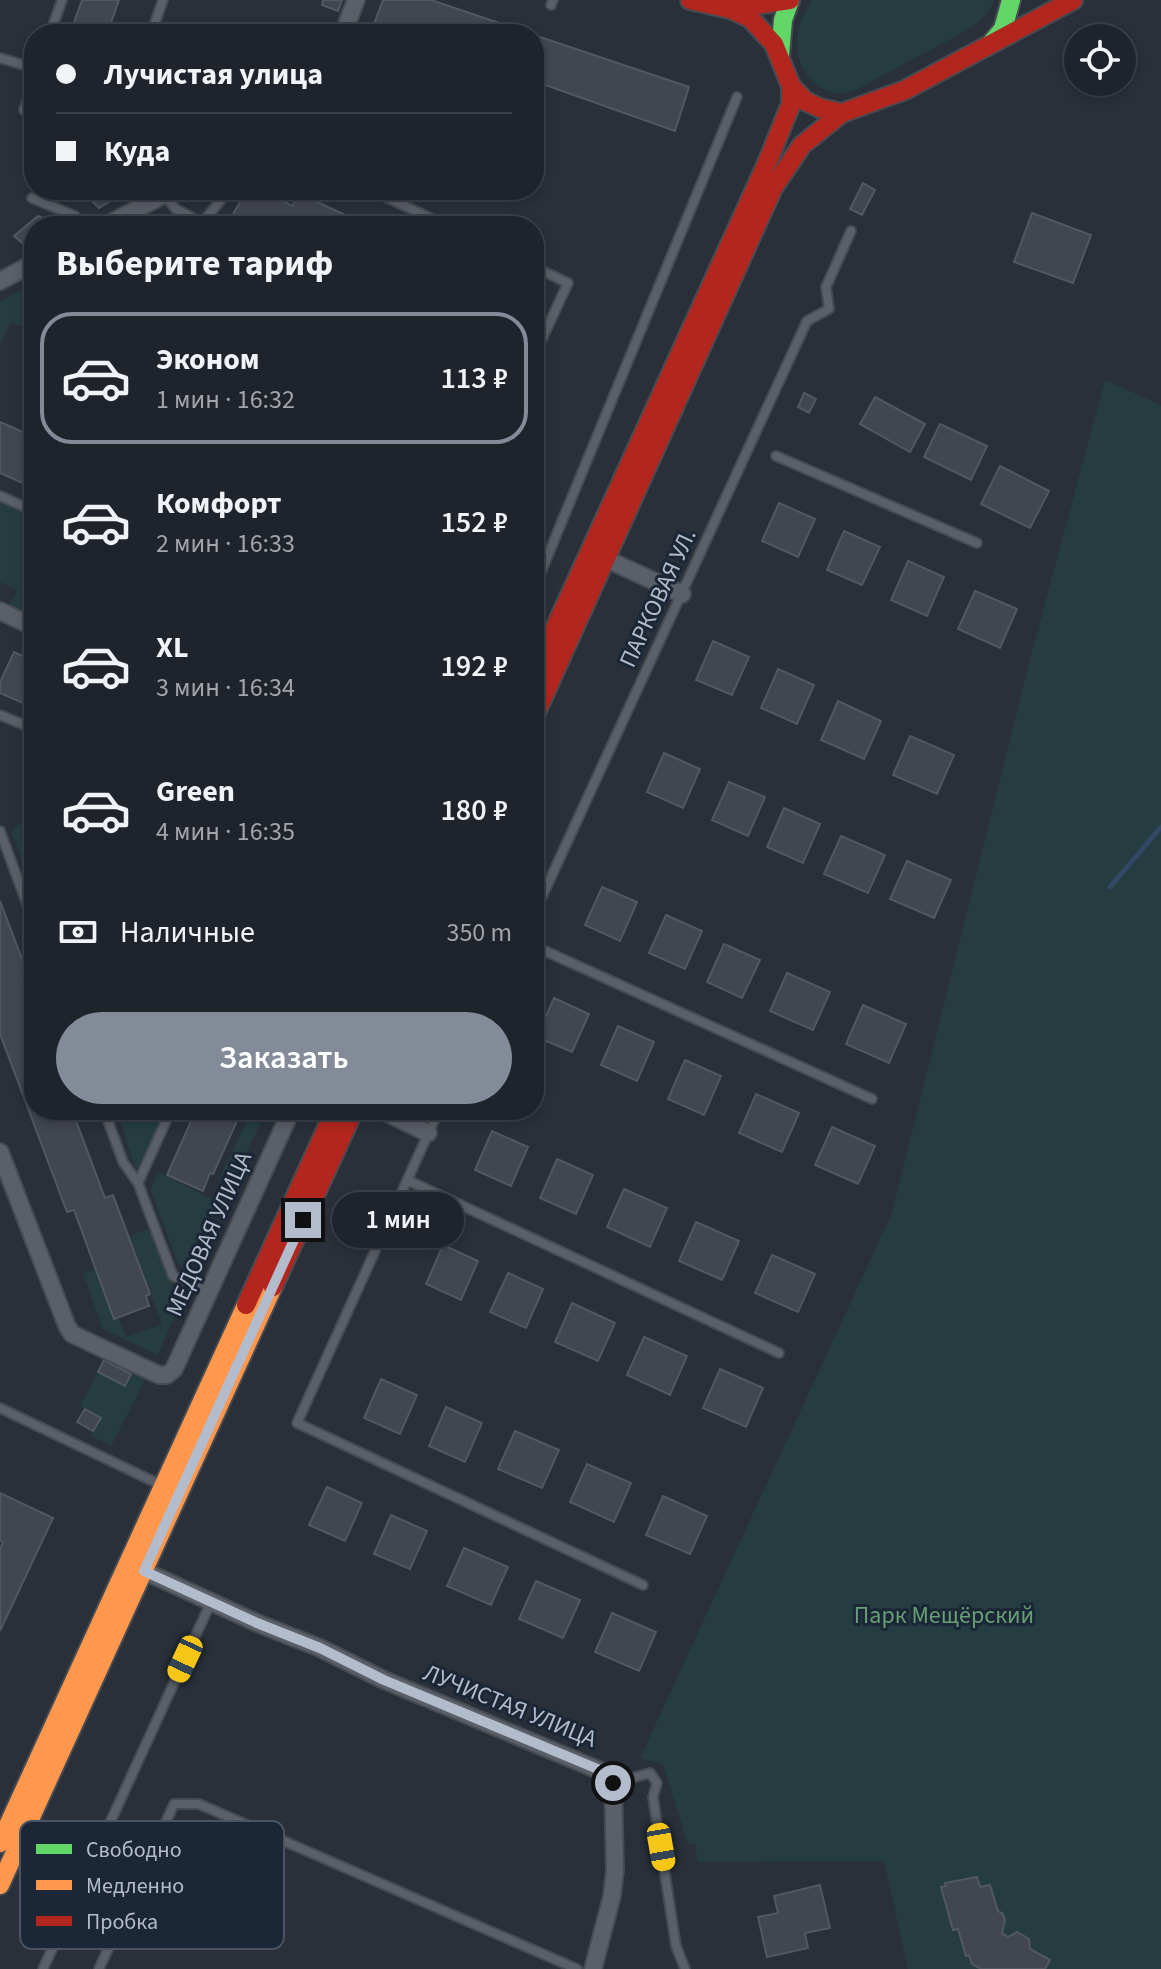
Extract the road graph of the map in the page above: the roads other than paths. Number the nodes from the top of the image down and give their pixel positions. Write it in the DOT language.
graph roads {
  1 [pos="62,0"];
  2 [pos="163,0"];
  3 [pos="356,0"];
  4 [pos="690,0"];
  5 [pos="790,0"];
  6 [pos="1011,0"];
  7 [pos="1073,0"];
  8 [pos="730,9"];
  9 [pos="54,24"];
  10 [pos="155,24"];
  11 [pos="347,24"];
  12 [pos="991,44"];
  13 [pos="780,55"];
  14 [pos="0,58"];
  15 [pos="24,65"];
  16 [pos="791,86"];
  17 [pos="737,97"];
  18 [pos="842,113"];
  19 [pos="37,200"];
  20 [pos="153,200"];
  21 [pos="172,200"];
  22 [pos="392,200"];
  23 [pos="404,200"];
  24 [pos="403,205"];
  25 [pos="75,216"];
  26 [pos="124,216"];
  27 [pos="190,216"];
  28 [pos="426,216"];
  29 [pos="851,231"];
  30 [pos="24,268"];
  31 [pos="544,272"];
  32 [pos="0,281"];
  33 [pos="544,335"];
  34 [pos="776,456"];
  35 [pos="0,496"];
  36 [pos="24,507"];
  37 [pos="977,543"];
  38 [pos="606,559"];
  39 [pos="544,565"];
  40 [pos="682,594"];
  41 [pos="0,611"];
  42 [pos="24,622"];
  43 [pos="544,652"];
  44 [pos="544,695"];
  45 [pos="0,715"];
  46 [pos="24,725"];
  47 [pos="0,831"];
  48 [pos="544,892"];
  49 [pos="24,896"];
  50 [pos="544,951"];
  51 [pos="872,1099"];
  52 [pos="108,1120"];
  53 [pos="166,1120"];
  54 [pos="286,1120"];
  55 [pos="330,1120"];
  56 [pos="349,1120"];
  57 [pos="401,1120"];
  58 [pos="434,1120"];
  59 [pos="428,1133"];
  60 [pos="0,1152"];
  61 [pos="407,1180"];
  62 [pos="138,1183"];
  63 [pos="209,1292"];
  64 [pos="779,1353"];
  65 [pos="0,1408"];
  66 [pos="163,1486"];
  67 [pos="144,1571"];
  68 [pos="643,1585"];
  69 [pos="211,1602"];
  70 [pos="613,1783"];
  71 [pos="29,1821"];
  72 [pos="111,1821"];
  73 [pos="166,1821"];
  74 [pos="238,1821"];
  75 [pos="20,1841"];
  76 [pos="284,1841"];
  77 [pos="0,1843"];
  78 [pos="0,1885"];
  79 [pos="52,1949"];
  80 [pos="108,1949"];
  81 [pos="43,1969"];
  82 [pos="99,1969"];
  83 [pos="577,1969"];
  84 [pos="593,1969"];
  85 [pos="685,1969"];
  1 -- 9 [label="lane"];
  2 -- 10 [label="lane"];
  3 -- 11 [label="street"];
  4 -- 8 [label="street"];
  5 -- 8 [label="street"];
  5 -- 13 [label="street"];
  6 -- 12 [label="street"];
  7 -- 12 [label="street"];
  8 -- 13 [label="street"];
  12 -- 18 [label="street"];
  13 -- 16 [label="street"];
  14 -- 15 [label="lane"];
  16 -- 18 [label="street"];
  16 -- 43 [label="street"];
  17 -- 39 [label="lane"];
  18 -- 38 [label="street"];
  19 -- 25 [label="lane"];
  20 -- 26 [label="street"];
  21 -- 27 [label="lane"];
  22 -- 24 [label="lane"];
  23 -- 24 [label="lane"];
  24 -- 28 [label="lane"];
  29 -- 40 [label="lane, ПАРКОВАЯ УЛ."];
  30 -- 32 [label="street"];
  31 -- 33 [label="lane"];
  34 -- 37 [label="lane"];
  35 -- 36 [label="lane"];
  38 -- 40 [label="street"];
  38 -- 44 [label="street"];
  40 -- 48 [label="lane, ПАРКОВАЯ УЛ."];
  41 -- 42 [label="street"];
  45 -- 46 [label="lane"];
  47 -- 49 [label="lane"];
  50 -- 51 [label="lane"];
  52 -- 62 [label="lane"];
  53 -- 62 [label="lane"];
  54 -- 63 [label="street, МЕДОВАЯ УЛИЦА"];
  55 -- 66 [label="street"];
  56 -- 67 [label="street"];
  57 -- 59 [label="street"];
  58 -- 59 [label="lane"];
  59 -- 61 [label="lane"];
  60 -- 63 [label="street, МЕДОВАЯ УЛИЦА"];
  61 -- 64 [label="lane"];
  61 -- 68 [label="lane"];
  62 -- 63 [label="lane"];
  65 -- 66 [label="lane"];
  66 -- 77 [label="street"];
  67 -- 69 [label="street, ЛУЧИСТАЯ УЛИЦА"];
  67 -- 71 [label="street"];
  69 -- 70 [label="street, ЛУЧИСТАЯ УЛИЦА"];
  69 -- 72 [label="lane"];
  70 -- 84 [label="street"];
  70 -- 85 [label="lane"];
  73 -- 74 [label="lane"];
  75 -- 78 [label="street"];
  76 -- 83 [label="lane"];
  79 -- 81 [label="lane"];
  80 -- 82 [label="lane"];
}
